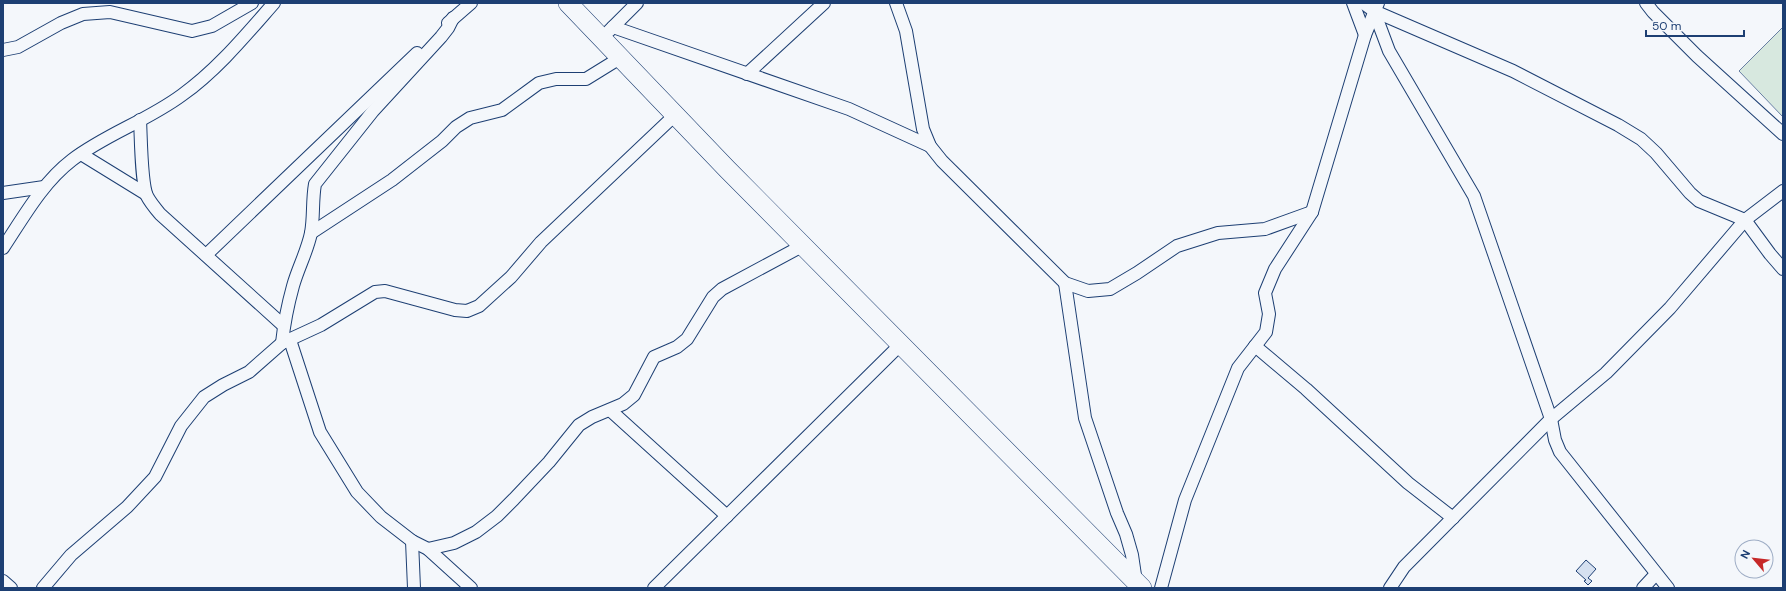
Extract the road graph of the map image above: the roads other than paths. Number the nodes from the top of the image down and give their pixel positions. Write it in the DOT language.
graph roads {
  1 [pos="252,3"];
  2 [pos="274,3"];
  3 [pos="471,3"];
  4 [pos="568,3"];
  5 [pos="637,3"];
  6 [pos="824,3"];
  7 [pos="896,3"];
  8 [pos="1353,3"];
  9 [pos="1363,3"];
  10 [pos="1646,3"];
  11 [pos="1376,7"];
  12 [pos="453,18"];
  13 [pos="608,32"];
  14 [pos="1365,35"];
  15 [pos="3,50"];
  16 [pos="620,58"];
  17 [pos="747,74"];
  18 [pos="674,116"];
  19 [pos="140,120"];
  20 [pos="1783,134"];
  21 [pos="930,146"];
  22 [pos="81,154"];
  23 [pos="44,187"];
  24 [pos="1783,191"];
  25 [pos="3,193"];
  26 [pos="146,194"];
  27 [pos="1312,212"];
  28 [pos="1746,220"];
  29 [pos="311,233"];
  30 [pos="802,246"];
  31 [pos="3,248"];
  32 [pos="206,255"];
  33 [pos="1783,269"];
  34 [pos="1065,283"];
  35 [pos="284,326"];
  36 [pos="286,342"];
  37 [pos="901,344"];
  38 [pos="1255,346"];
  39 [pos="610,410"];
  40 [pos="1551,419"];
  41 [pos="727,516"];
  42 [pos="1453,518"];
  43 [pos="412,541"];
  44 [pos="428,549"];
  45 [pos="1656,574"];
  46 [pos="3,581"];
  47 [pos="1139,585"];
  48 [pos="11,588"];
  49 [pos="43,588"];
  50 [pos="414,588"];
  51 [pos="471,588"];
  52 [pos="654,588"];
  53 [pos="1161,588"];
  54 [pos="1390,588"];
  55 [pos="1643,588"];
  56 [pos="1668,588"];
  1 -- 15 [label="street"];
  2 -- 19 [label="street"];
  3 -- 12 [label="street"];
  4 -- 13 [label="main road"];
  5 -- 13 [label="street"];
  6 -- 17 [label="street"];
  7 -- 21 [label="street"];
  8 -- 14 [label="street"];
  9 -- 11 [label="street"];
  10 -- 20 [label="street"];
  11 -- 14 [label="street"];
  11 -- 28 [label="street"];
  11 -- 40 [label="street"];
  12 -- 29 [label="street"];
  12 -- 32 [label="street"];
  13 -- 16 [label="main road"];
  13 -- 17 [label="street"];
  14 -- 27 [label="street"];
  16 -- 18 [label="main road"];
  16 -- 29 [label="street"];
  17 -- 21 [label="street"];
  18 -- 30 [label="main road"];
  18 -- 36 [label="street"];
  19 -- 22 [label="street"];
  19 -- 26 [label="street"];
  21 -- 34 [label="street"];
  22 -- 23 [label="street"];
  22 -- 26 [label="street"];
  23 -- 25 [label="street"];
  23 -- 31 [label="street"];
  24 -- 28 [label="street"];
  26 -- 32 [label="street"];
  27 -- 34 [label="street"];
  27 -- 38 [label="street"];
  28 -- 33 [label="street"];
  28 -- 40 [label="street"];
  29 -- 35 [label="street"];
  30 -- 37 [label="main road"];
  30 -- 39 [label="street"];
  32 -- 35 [label="street"];
  34 -- 47 [label="street"];
  35 -- 36 [label="street"];
  36 -- 43 [label="street"];
  36 -- 49 [label="street"];
  37 -- 41 [label="street"];
  37 -- 47 [label="main road"];
  38 -- 42 [label="street"];
  38 -- 53 [label="street"];
  39 -- 41 [label="street"];
  39 -- 44 [label="street"];
  40 -- 42 [label="street"];
  40 -- 45 [label="street"];
  41 -- 52 [label="street"];
  42 -- 54 [label="street"];
  43 -- 44 [label="street"];
  43 -- 50 [label="street"];
  44 -- 51 [label="street"];
  45 -- 55 [label="street"];
  45 -- 56 [label="street"];
  46 -- 48 [label="street"];
}
